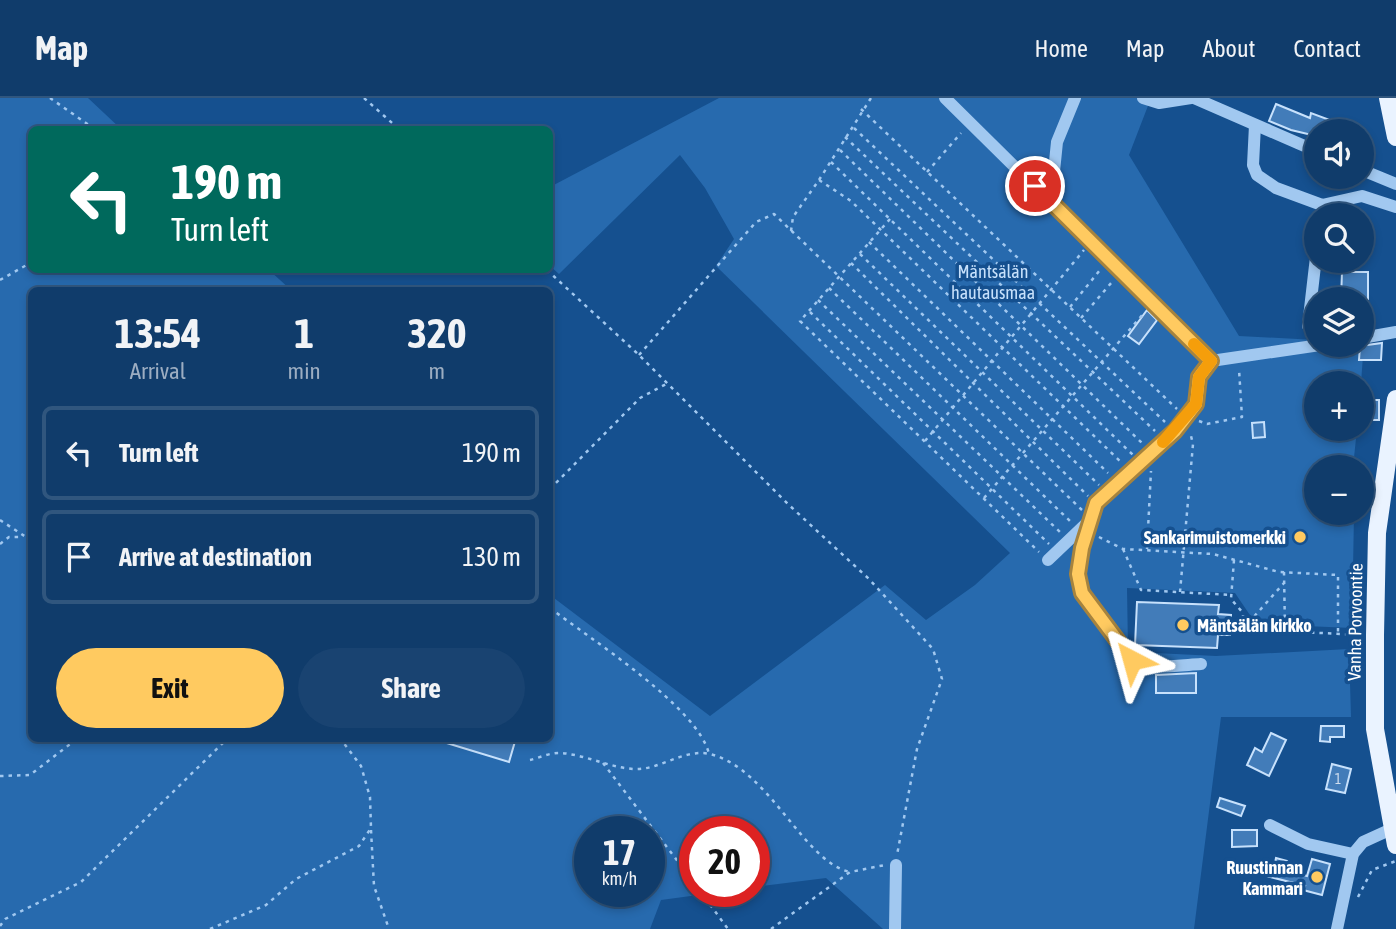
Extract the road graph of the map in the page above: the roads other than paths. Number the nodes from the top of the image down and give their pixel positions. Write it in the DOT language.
graph roads {
  1 [pos="946,98"];
  2 [pos="1075,98"];
  3 [pos="1143,98"];
  4 [pos="1192,98"];
  5 [pos="1388,98"];
  6 [pos="1255,125"];
  7 [pos="1396,137"];
  8 [pos="1304,146"];
  9 [pos="1374,175"];
  10 [pos="1396,184"];
  11 [pos="1051,201"];
  12 [pos="1307,203"];
  13 [pos="1344,203"];
  14 [pos="1396,207"];
  15 [pos="1304,347"];
  16 [pos="1211,361"];
  17 [pos="1396,399"];
  18 [pos="1091,519"];
  19 [pos="1052,556"];
  20 [pos="1201,664"];
  21 [pos="1270,825"];
  22 [pos="1395,834"];
  23 [pos="1353,854"];
  24 [pos="896,865"];
  25 [pos="895,929"];
  26 [pos="1337,929"];
  1 -- 11 [label="street"];
  2 -- 11 [label="street"];
  3 -- 4 [label="street"];
  4 -- 6 [label="street"];
  5 -- 7 [label="main road"];
  6 -- 8 [label="street"];
  6 -- 12 [label="street"];
  9 -- 10 [label="street"];
  11 -- 16 [label="street"];
  13 -- 14 [label="street"];
  15 -- 16 [label="street"];
  16 -- 18 [label="street"];
  17 -- 22 [label="main road, Vanha Porvoontie"];
  18 -- 19 [label="street"];
  18 -- 20 [label="street"];
  21 -- 23 [label="street"];
  22 -- 23 [label="street"];
  23 -- 26 [label="street"];
  24 -- 25 [label="street"];
}
